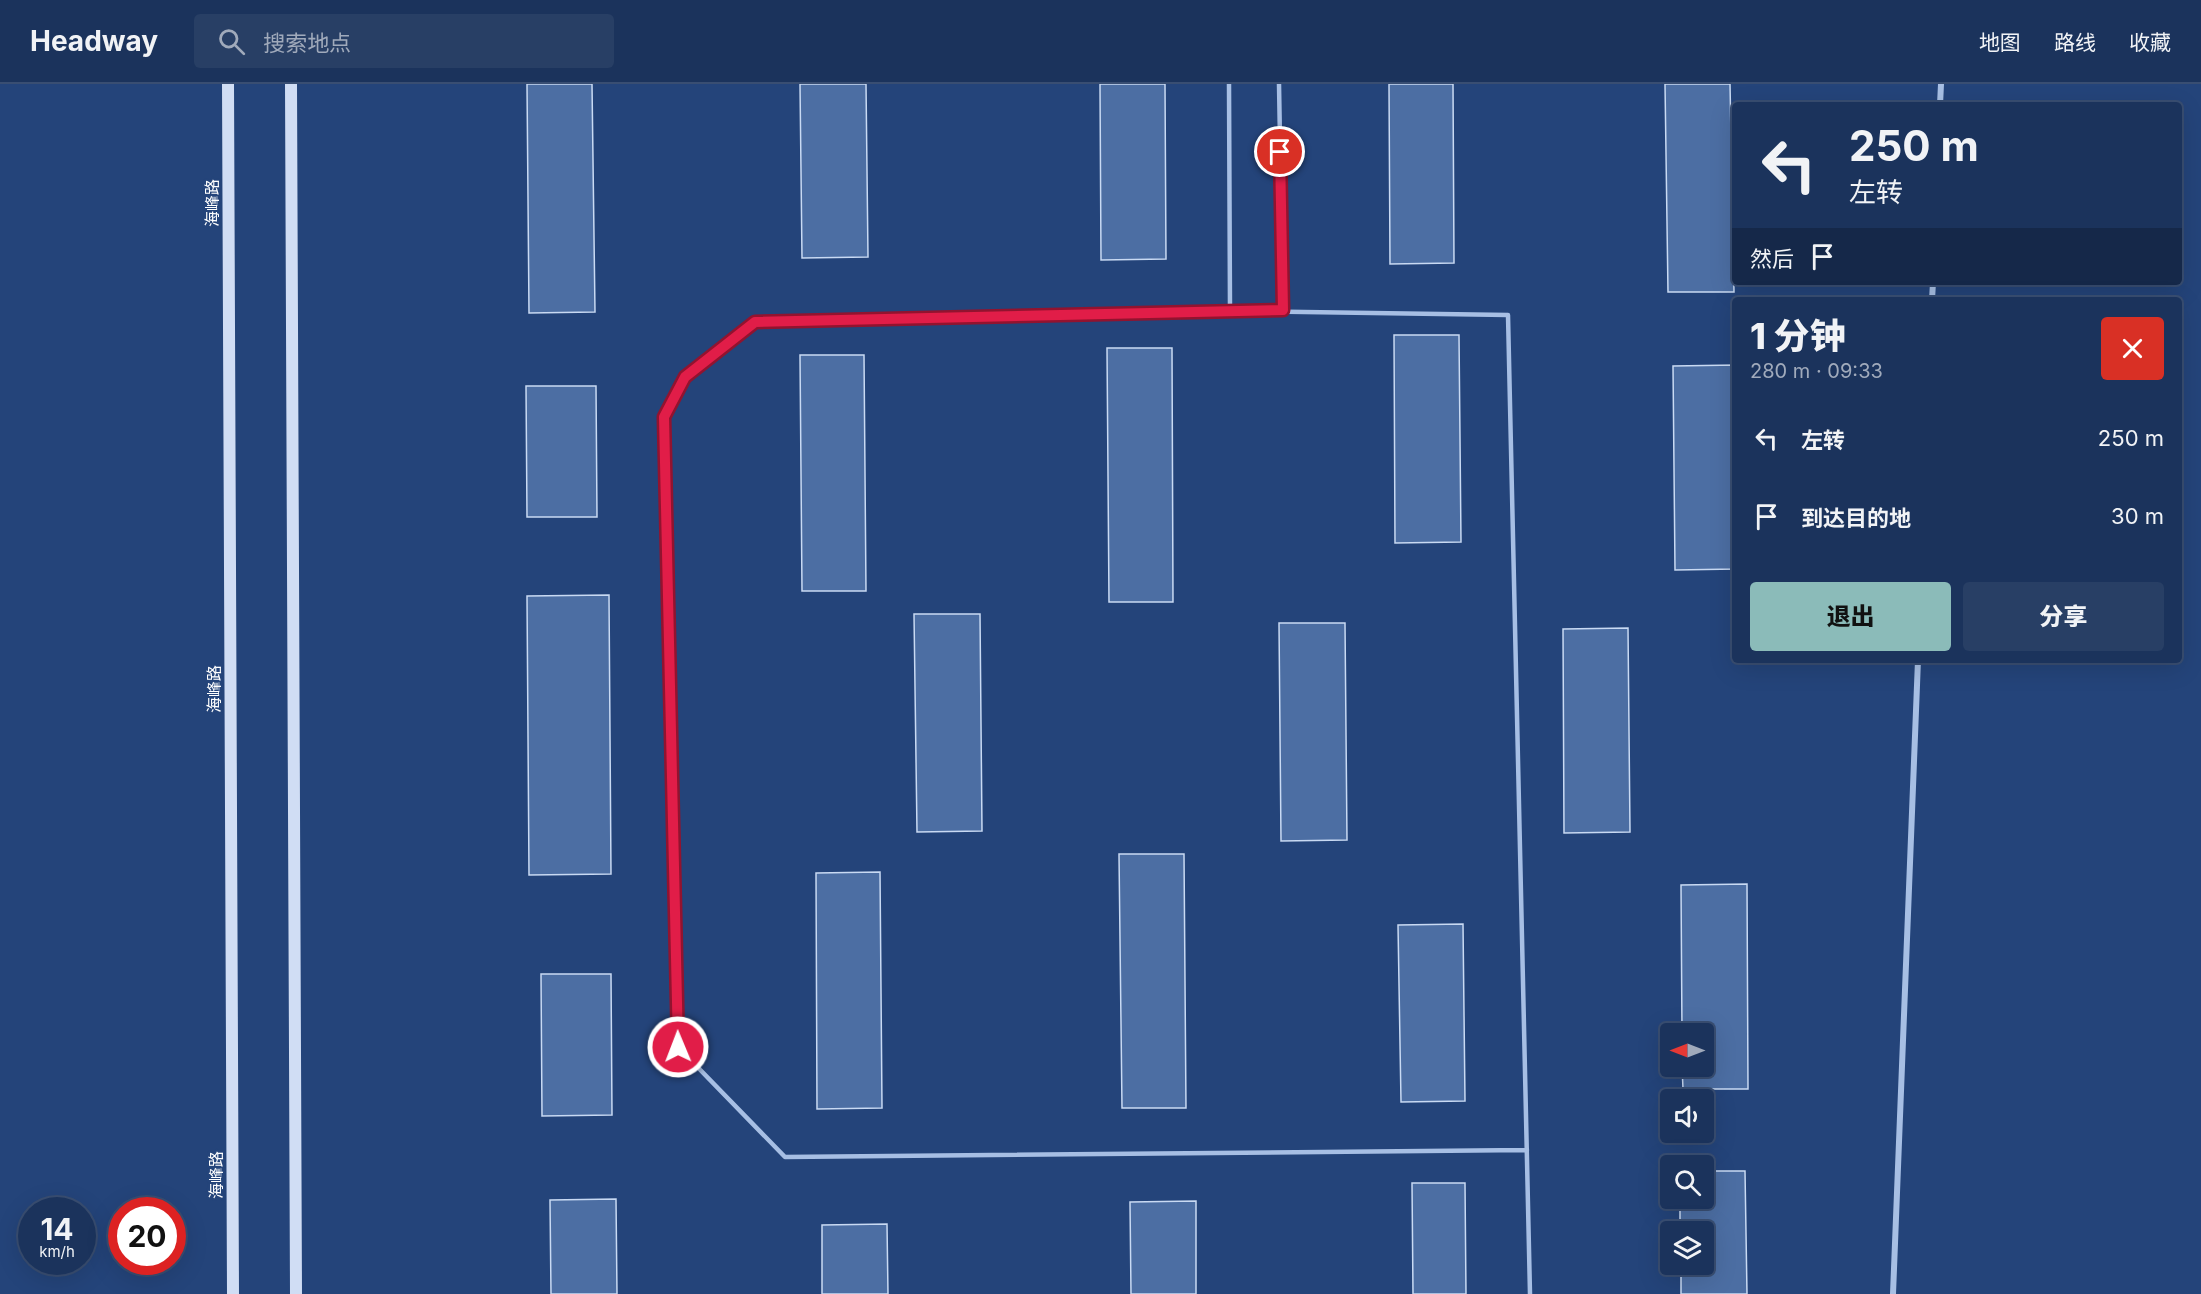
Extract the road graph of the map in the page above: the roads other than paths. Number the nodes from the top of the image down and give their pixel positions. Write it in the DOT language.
graph roads {
  1 [pos="228,84"];
  2 [pos="291,84"];
  3 [pos="1229,84"];
  4 [pos="1279,84"];
  5 [pos="1941,84"];
  6 [pos="1940,102"];
  7 [pos="1230,310"];
  8 [pos="1283,310"];
  9 [pos="1918,663"];
  10 [pos="1527,1150"];
  11 [pos="233,1294"];
  12 [pos="296,1294"];
  13 [pos="1530,1294"];
  14 [pos="1893,1294"];
  1 -- 11 [label="main road, 海峰路"];
  2 -- 12 [label="main road"];
  3 -- 7 [label="lane"];
  4 -- 8 [label="lane"];
  5 -- 6 [label="street"];
  7 -- 8 [label="lane"];
  7 -- 10 [label="lane"];
  8 -- 10 [label="lane"];
  9 -- 14 [label="street"];
  10 -- 13 [label="lane"];
}
